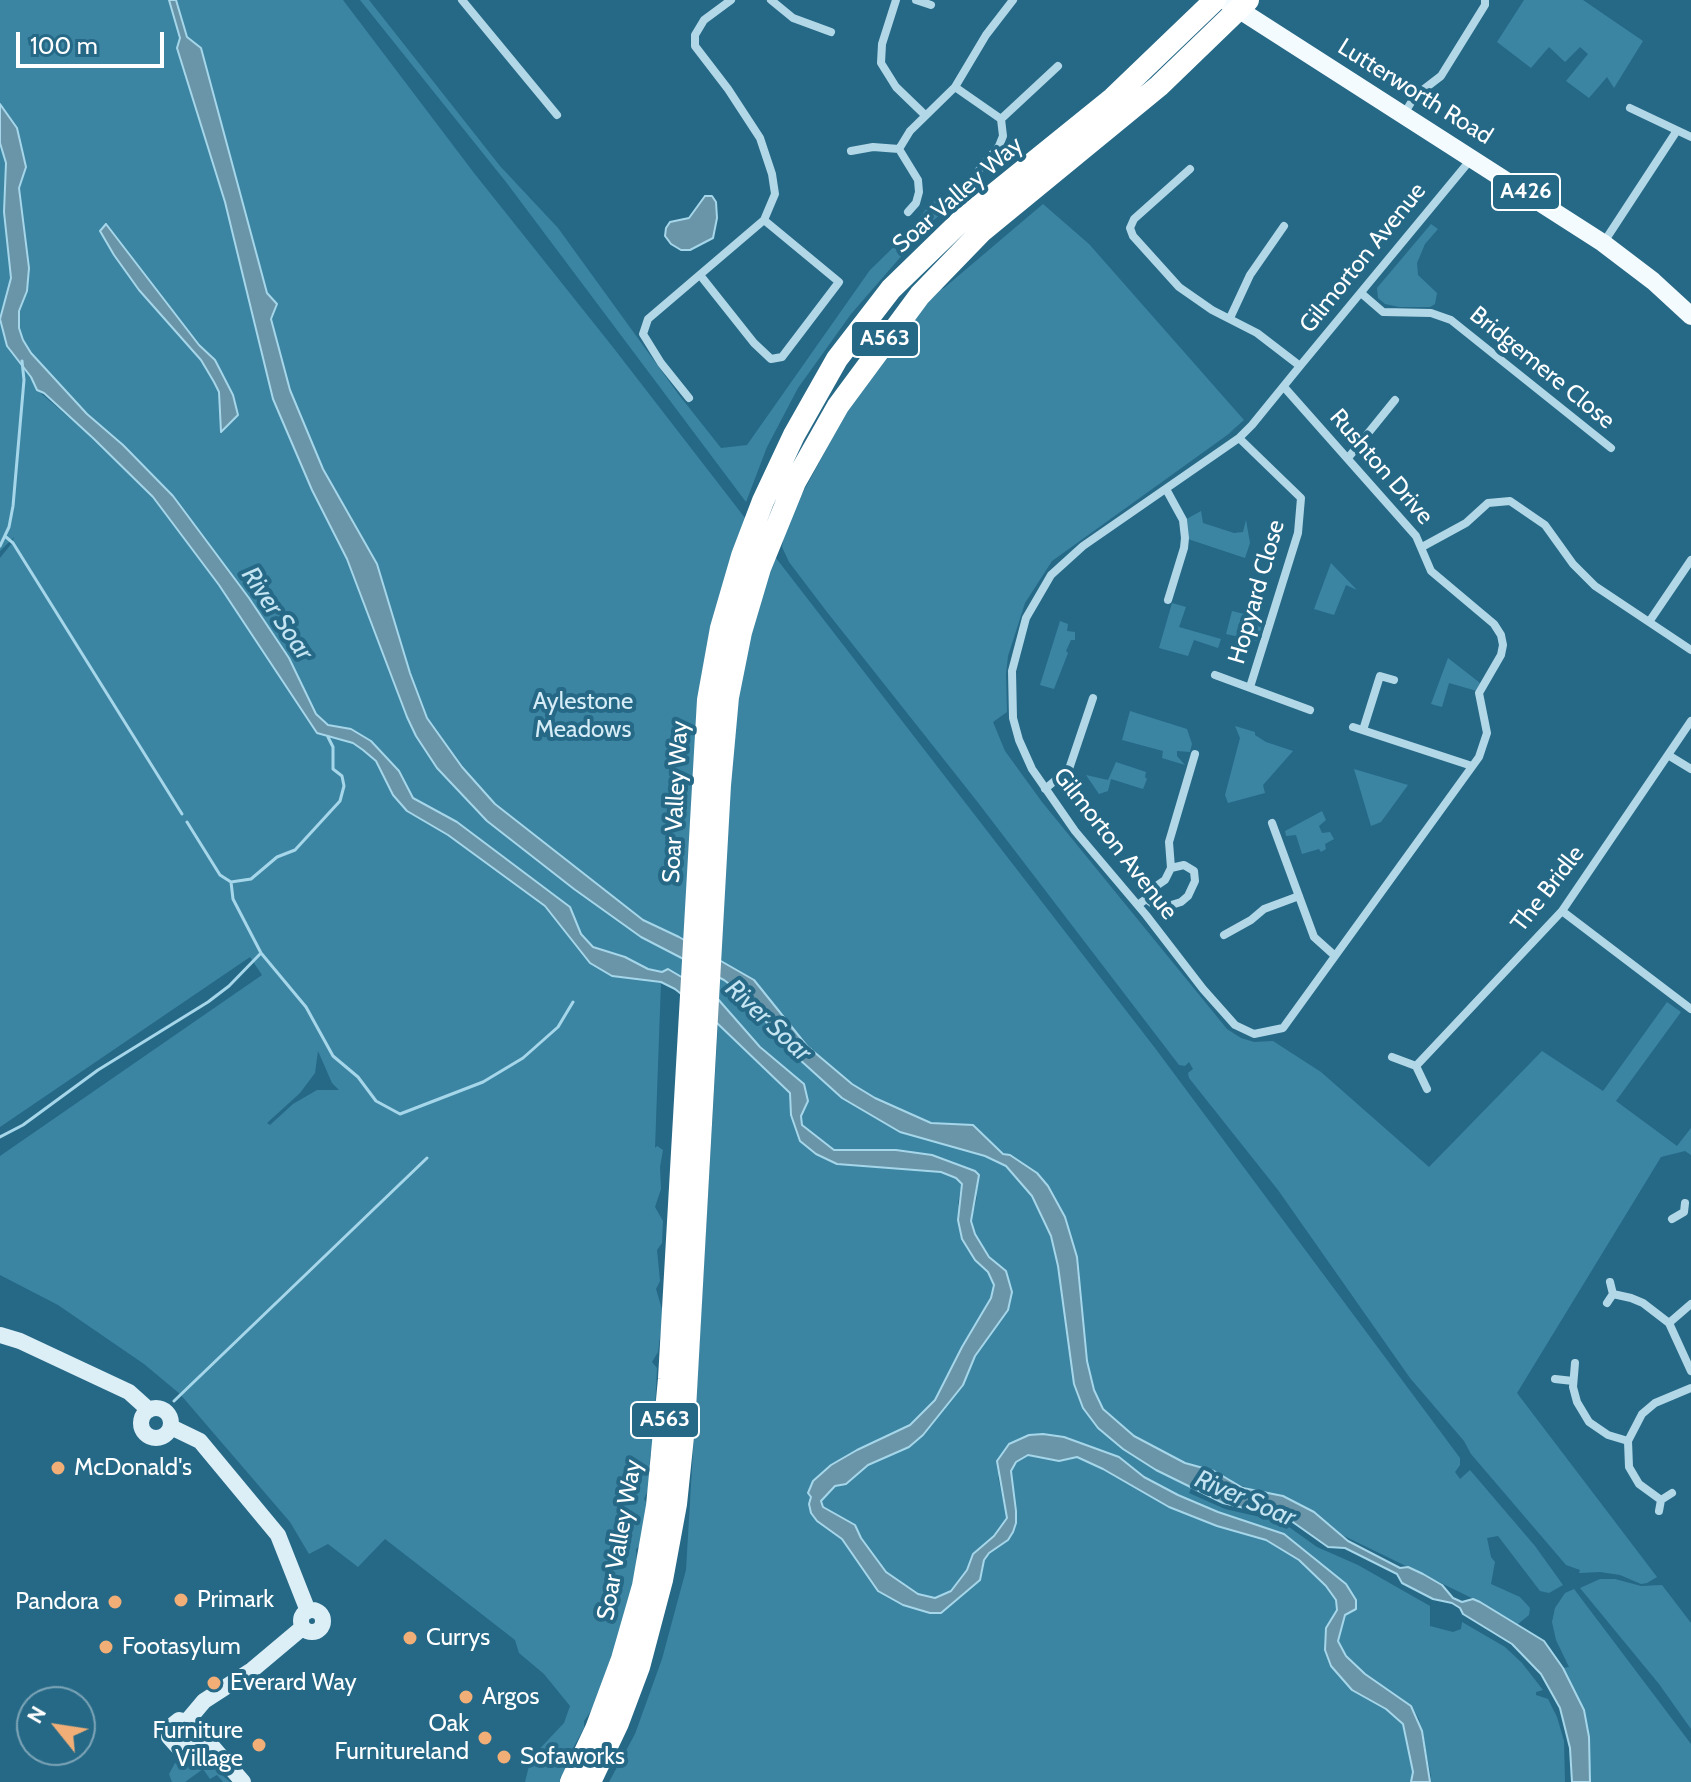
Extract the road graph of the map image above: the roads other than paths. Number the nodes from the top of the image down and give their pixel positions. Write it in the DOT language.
graph roads {
  1 [pos="462,0"];
  2 [pos="731,0"];
  3 [pos="771,0"];
  4 [pos="896,0"];
  5 [pos="916,0"];
  6 [pos="1013,0"];
  7 [pos="1215,0"];
  8 [pos="1485,0"];
  9 [pos="1237,3"];
  10 [pos="931,5"];
  11 [pos="831,32"];
  12 [pos="1058,66"];
  13 [pos="955,87"];
  14 [pos="1630,108"];
  15 [pos="1404,114"];
  16 [pos="557,115"];
  17 [pos="925,115"];
  18 [pos="1001,119"];
  19 [pos="1676,132"];
  20 [pos="1691,137"];
  21 [pos="899,149"];
  22 [pos="851,151"];
  23 [pos="1472,157"];
  24 [pos="1190,169"];
  25 [pos="979,170"];
  26 [pos="908,212"];
  27 [pos="764,220"];
  28 [pos="1284,226"];
  29 [pos="1603,243"];
  30 [pos="700,275"];
  31 [pos="1361,293"];
  32 [pos="1691,316"];
  33 [pos="1230,318"];
  34 [pos="1300,366"];
  35 [pos="1284,387"];
  36 [pos="689,398"];
  37 [pos="1395,400"];
  38 [pos="1239,438"];
  39 [pos="1611,448"];
  40 [pos="1348,458"];
  41 [pos="1166,489"];
  42 [pos="771,508"];
  43 [pos="1422,547"];
  44 [pos="1691,560"];
  45 [pos="1168,600"];
  46 [pos="1649,622"];
  47 [pos="1691,650"];
  48 [pos="1215,675"];
  49 [pos="1394,680"];
  50 [pos="1250,687"];
  51 [pos="1480,687"];
  52 [pos="1093,698"];
  53 [pos="1310,710"];
  54 [pos="1691,721"];
  55 [pos="1353,727"];
  56 [pos="1363,730"];
  57 [pos="1195,754"];
  58 [pos="1668,755"];
  59 [pos="1472,766"];
  60 [pos="1691,769"];
  61 [pos="1045,789"];
  62 [pos="1272,823"];
  63 [pos="1171,868"];
  64 [pos="1299,896"];
  65 [pos="1142,902"];
  66 [pos="1562,911"];
  67 [pos="1224,935"];
  68 [pos="1334,955"];
  69 [pos="1691,1009"];
  70 [pos="696,1047"];
  71 [pos="1392,1057"];
  72 [pos="1416,1066"];
  73 [pos="1427,1089"];
  74 [pos="1687,1210"];
  75 [pos="1672,1219"];
  76 [pos="1610,1282"];
  77 [pos="1691,1304"];
  78 [pos="1669,1323"];
  79 [pos="0,1335"];
  80 [pos="1575,1363"];
  81 [pos="1691,1371"];
  82 [pos="1555,1379"];
  83 [pos="1573,1381"];
  84 [pos="1691,1388"];
  85 [pos="149,1410"];
  86 [pos="171,1427"];
  87 [pos="1628,1441"];
  88 [pos="1672,1493"];
  89 [pos="1661,1500"];
  90 [pos="1659,1511"];
  91 [pos="188,1720"];
  92 [pos="212,1749"];
  93 [pos="243,1782"];
  94 [pos="571,1782"];
  95 [pos="590,1782"];
  1 -- 16 [label="street"];
  2 -- 27 [label="street"];
  3 -- 11 [label="street"];
  4 -- 17 [label="street"];
  5 -- 10 [label="street"];
  6 -- 13 [label="street"];
  7 -- 42 [label="highway, Soar Valley Way / A563"];
  8 -- 15 [label="street"];
  9 -- 15 [label="main road, Lutterworth Road / A426"];
  9 -- 42 [label="highway, Soar Valley Way / A563"];
  12 -- 18 [label="street"];
  13 -- 17 [label="street"];
  13 -- 18 [label="street"];
  14 -- 19 [label="street"];
  15 -- 23 [label="main road, Lutterworth Road / A426"];
  17 -- 21 [label="street"];
  18 -- 25 [label="street"];
  19 -- 20 [label="street"];
  19 -- 29 [label="street"];
  21 -- 22 [label="street"];
  21 -- 26 [label="street"];
  23 -- 29 [label="main road, Lutterworth Road / A426"];
  23 -- 31 [label="street, Gilmorton Avenue"];
  24 -- 33 [label="street"];
  27 -- 30 [label="street"];
  27 -- 30 [label="street"];
  28 -- 33 [label="street"];
  29 -- 32 [label="main road, Lutterworth Road / A426"];
  30 -- 36 [label="street"];
  31 -- 34 [label="street, Gilmorton Avenue"];
  31 -- 39 [label="street, Bridgemere Close"];
  33 -- 34 [label="street"];
  34 -- 35 [label="street, Gilmorton Avenue"];
  35 -- 38 [label="street, Gilmorton Avenue"];
  35 -- 40 [label="street, Rushton Drive"];
  37 -- 40 [label="street"];
  38 -- 41 [label="street, Gilmorton Avenue"];
  38 -- 50 [label="street, Hopyard Close"];
  40 -- 43 [label="street, Rushton Drive"];
  41 -- 45 [label="street"];
  41 -- 61 [label="street, Gilmorton Avenue"];
  42 -- 70 [label="highway, Soar Valley Way / A563"];
  43 -- 46 [label="street"];
  43 -- 51 [label="street, Rushton Drive"];
  44 -- 46 [label="street"];
  46 -- 47 [label="street"];
  48 -- 50 [label="street, Hopyard Close"];
  49 -- 56 [label="street"];
  50 -- 53 [label="street, Hopyard Close"];
  51 -- 59 [label="street, Gilmorton Avenue"];
  52 -- 61 [label="street"];
  54 -- 58 [label="street, The Bridle"];
  55 -- 56 [label="street"];
  56 -- 59 [label="street"];
  57 -- 63 [label="street"];
  58 -- 60 [label="street"];
  58 -- 66 [label="street, The Bridle"];
  59 -- 68 [label="street, Gilmorton Avenue"];
  61 -- 65 [label="street, Gilmorton Avenue"];
  62 -- 64 [label="street"];
  63 -- 65 [label="street"];
  63 -- 65 [label="street"];
  64 -- 67 [label="street"];
  64 -- 68 [label="street"];
  65 -- 68 [label="street, Gilmorton Avenue"];
  66 -- 69 [label="street"];
  66 -- 72 [label="street, The Bridle"];
  70 -- 94 [label="highway, Soar Valley Way / A563"];
  70 -- 95 [label="highway, Soar Valley Way / A563"];
  71 -- 72 [label="street"];
  72 -- 73 [label="street"];
  74 -- 75 [label="street"];
  76 -- 78 [label="street"];
  77 -- 78 [label="street"];
  78 -- 81 [label="street"];
  79 -- 85 [label="street"];
  80 -- 83 [label="street"];
  82 -- 83 [label="street"];
  83 -- 87 [label="street"];
  84 -- 87 [label="street"];
  85 -- 86 [label="street"];
  85 -- 86 [label="street"];
  86 -- 91 [label="street"];
  87 -- 89 [label="street"];
  88 -- 89 [label="street"];
  89 -- 90 [label="street"];
  91 -- 92 [label="street"];
  91 -- 92 [label="street"];
  92 -- 93 [label="street"];
}
